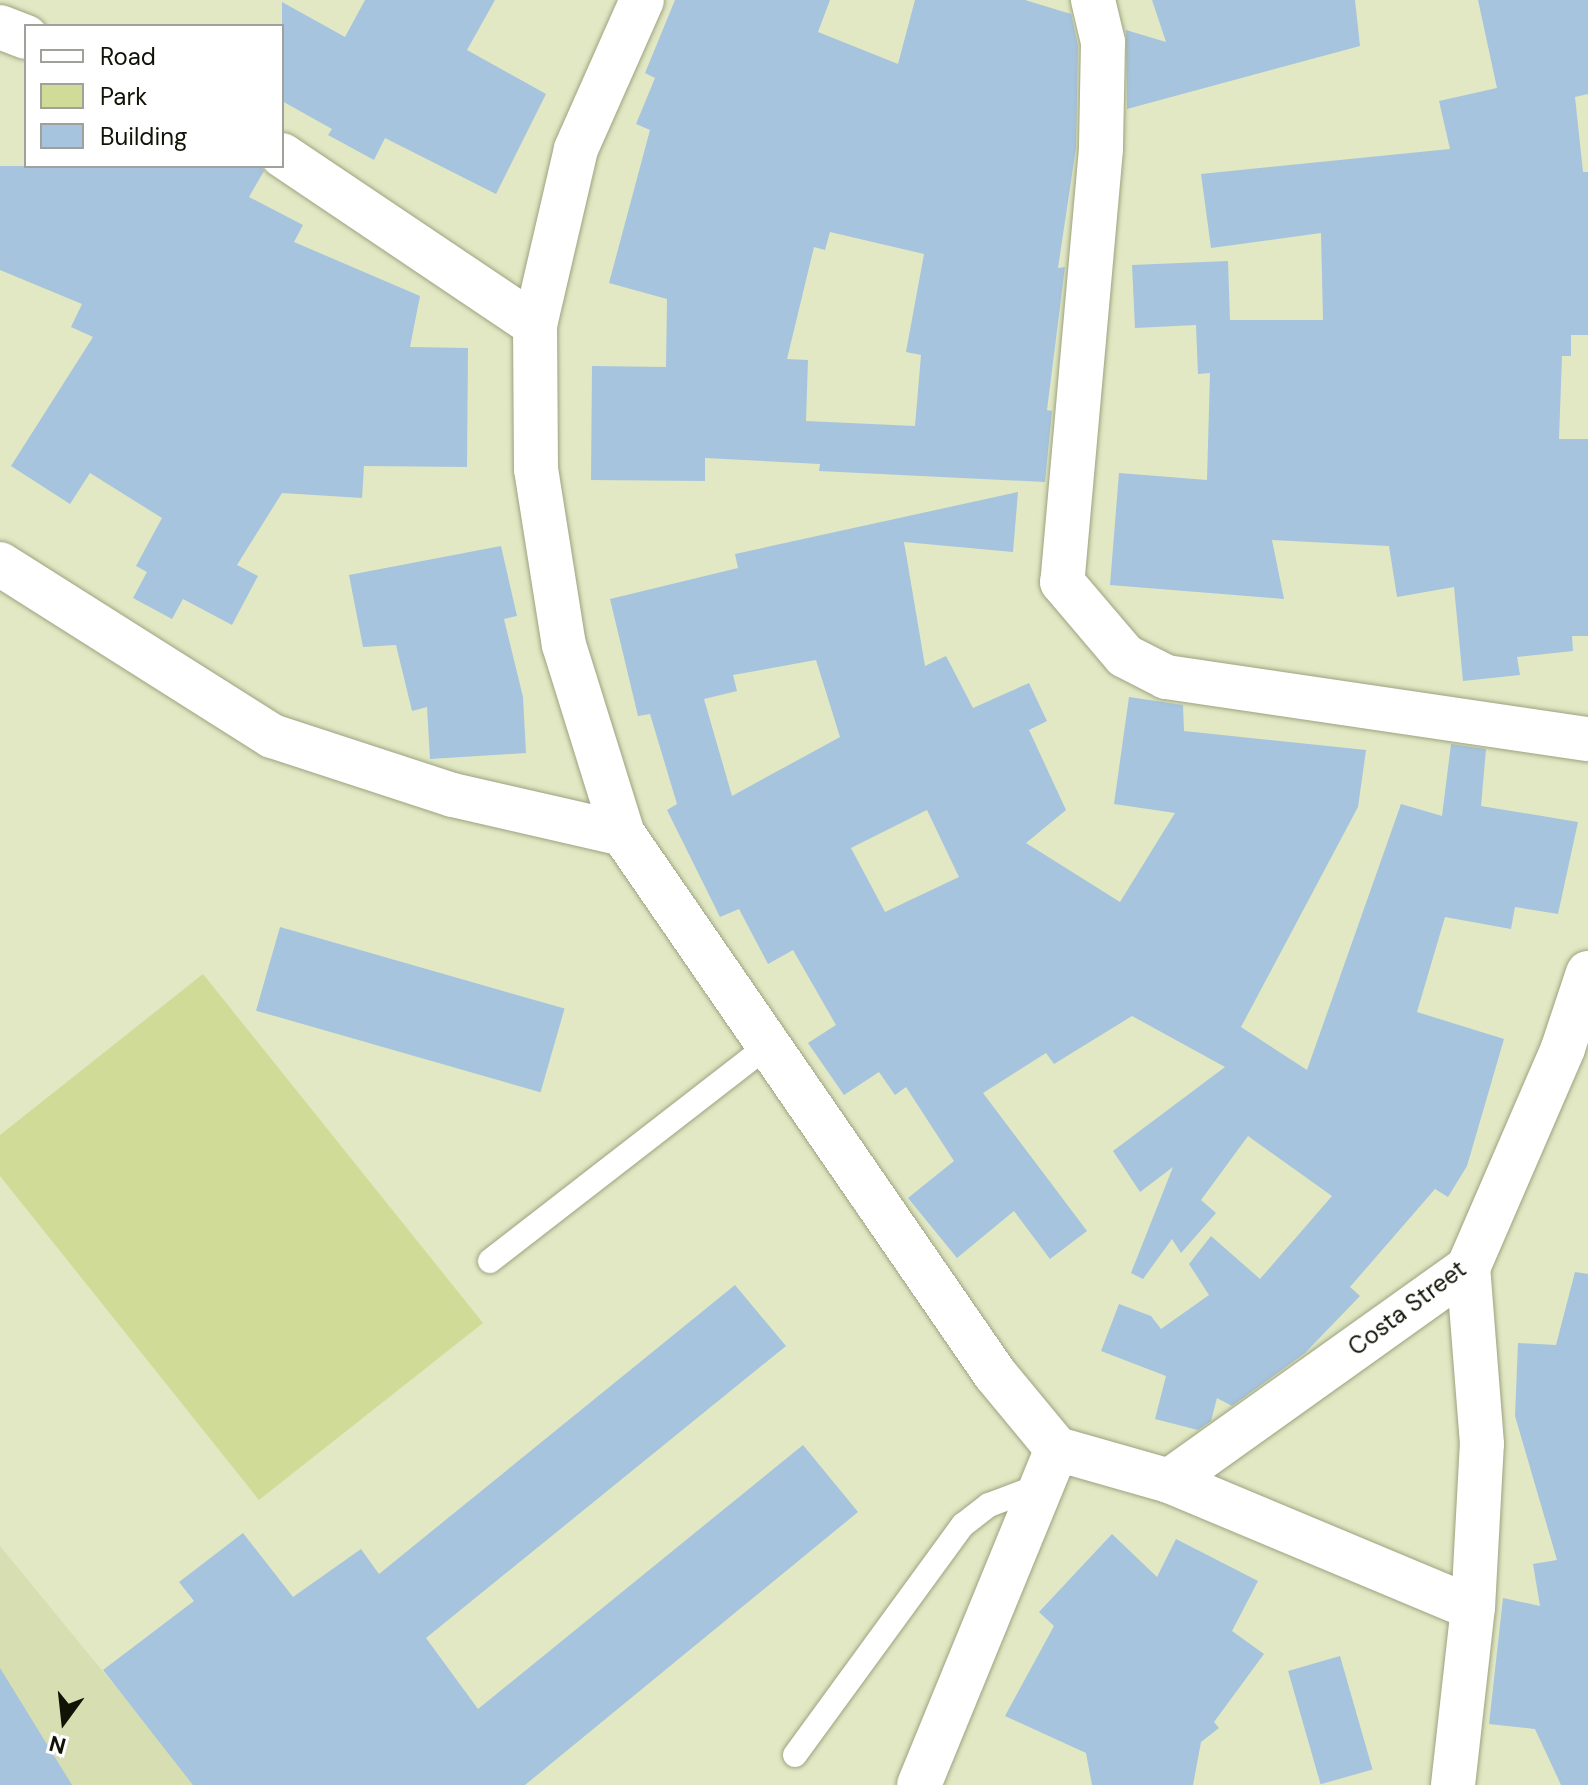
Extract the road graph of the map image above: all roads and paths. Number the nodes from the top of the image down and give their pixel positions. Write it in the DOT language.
graph roads {
  1 [pos="642,0"];
  2 [pos="1093,0"];
  3 [pos="0,27"];
  4 [pos="24,36"];
  5 [pos="284,156"];
  6 [pos="535,325"];
  7 [pos="0,564"];
  8 [pos="1588,739"];
  9 [pos="623,834"];
  10 [pos="1588,973"];
  11 [pos="768,1045"];
  12 [pos="490,1261"];
  13 [pos="1468,1268"];
  14 [pos="1049,1467"];
  15 [pos="1169,1481"];
  16 [pos="1473,1608"];
  17 [pos="795,1755"];
  18 [pos="919,1785"];
  19 [pos="1453,1785"];
  1 -- 6 [label="street"];
  2 -- 8 [label="street"];
  3 -- 4 [label="street"];
  5 -- 6 [label="street"];
  6 -- 9 [label="street"];
  7 -- 9 [label="street"];
  9 -- 11 [label="street"];
  10 -- 13 [label="street, Costa Street"];
  11 -- 12 [label="lane"];
  11 -- 14 [label="street"];
  13 -- 15 [label="street, Costa Street"];
  13 -- 16 [label="street"];
  14 -- 15 [label="street"];
  14 -- 17 [label="lane"];
  14 -- 18 [label="street"];
  15 -- 16 [label="street"];
  16 -- 19 [label="street"];
}
